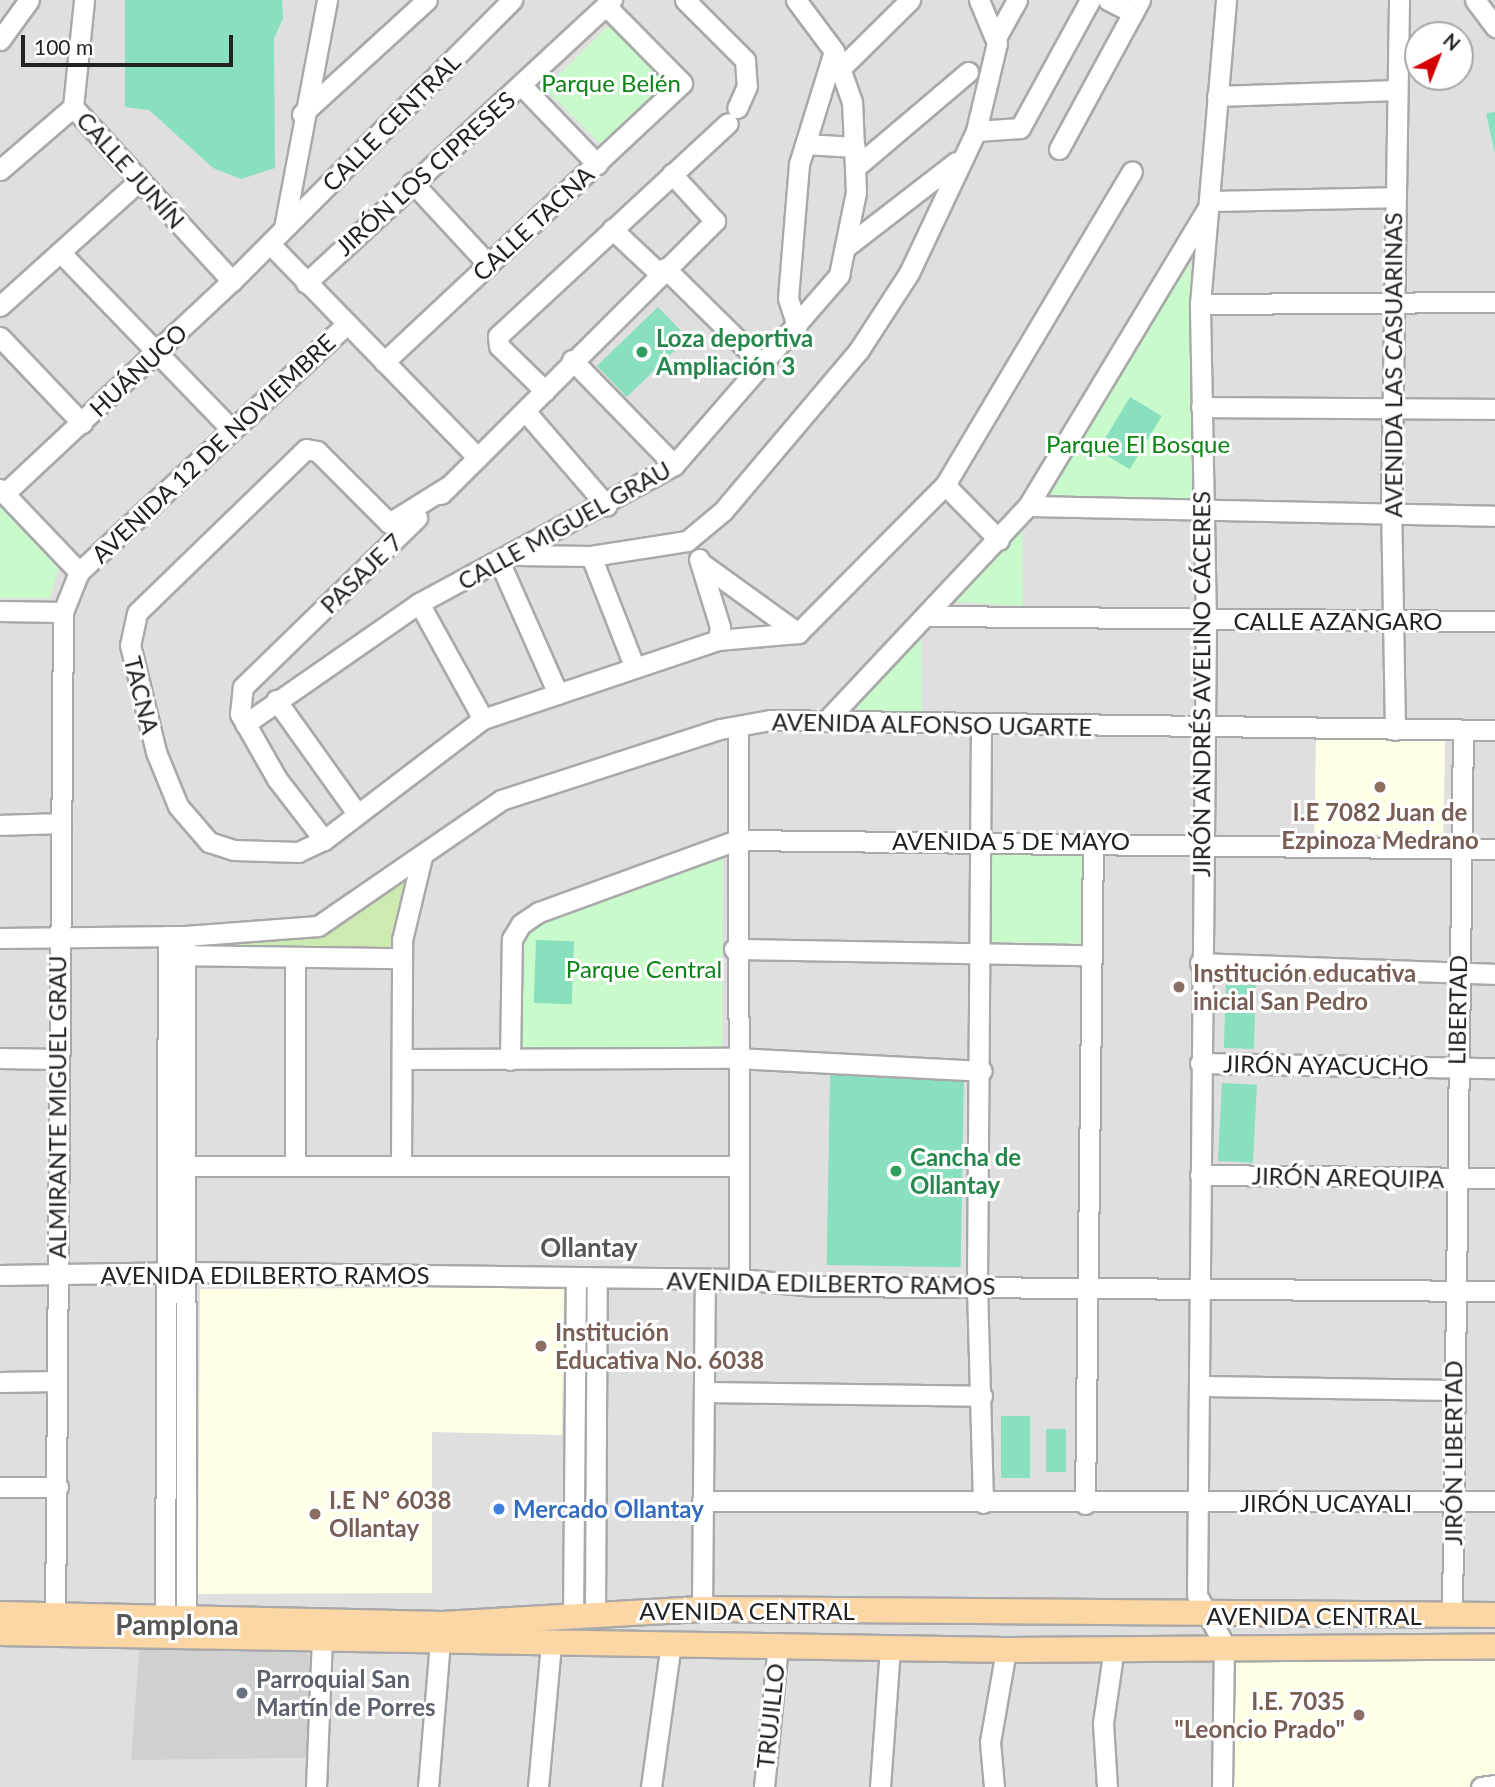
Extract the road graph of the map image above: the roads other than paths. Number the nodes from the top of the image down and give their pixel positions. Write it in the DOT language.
graph roads {
  1 [pos="29,0"];
  2 [pos="84,0"];
  3 [pos="327,0"];
  4 [pos="427,0"];
  5 [pos="512,0"];
  6 [pos="685,0"];
  7 [pos="796,0"];
  8 [pos="910,0"];
  9 [pos="979,0"];
  10 [pos="1017,0"];
  11 [pos="1090,0"];
  12 [pos="1108,0"];
  13 [pos="1226,0"];
  14 [pos="1399,0"];
  15 [pos="1475,0"];
  16 [pos="609,3"];
  17 [pos="1137,6"];
  18 [pos="1495,27"];
  19 [pos="1,36"];
  20 [pos="996,37"];
  21 [pos="837,60"];
  22 [pos="968,72"];
  23 [pos="521,85"];
  24 [pos="1396,90"];
  25 [pos="1217,96"];
  26 [pos="73,107"];
  27 [pos="302,114"];
  28 [pos="976,131"];
  29 [pos="805,144"];
  30 [pos="855,147"];
  31 [pos="1059,149"];
  32 [pos="958,160"];
  33 [pos="597,164"];
  34 [pos="856,167"];
  35 [pos="0,170"];
  36 [pos="1132,172"];
  37 [pos="672,174"];
  38 [pos="139,181"];
  39 [pos="412,182"];
  40 [pos="1395,198"];
  41 [pos="1209,204"];
  42 [pos="284,228"];
  43 [pos="612,229"];
  44 [pos="270,244"];
  45 [pos="846,247"];
  46 [pos="60,252"];
  47 [pos="488,264"];
  48 [pos="663,271"];
  49 [pos="232,281"];
  50 [pos="306,283"];
  51 [pos="1394,302"];
  52 [pos="1495,302"];
  53 [pos="1200,304"];
  54 [pos="0,306"];
  55 [pos="347,324"];
  56 [pos="797,326"];
  57 [pos="0,337"];
  58 [pos="157,351"];
  59 [pos="572,360"];
  60 [pos="384,362"];
  61 [pos="764,366"];
  62 [pos="545,391"];
  63 [pos="1201,407"];
  64 [pos="1393,409"];
  65 [pos="1495,409"];
  66 [pos="525,411"];
  67 [pos="82,423"];
  68 [pos="231,429"];
  69 [pos="478,458"];
  70 [pos="674,465"];
  71 [pos="450,485"];
  72 [pos="945,485"];
  73 [pos="2,492"];
  74 [pos="607,506"];
  75 [pos="1028,506"];
  76 [pos="1202,511"];
  77 [pos="1391,511"];
  78 [pos="1495,516"];
  79 [pos="999,540"];
  80 [pos="687,541"];
  81 [pos="591,555"];
  82 [pos="509,559"];
  83 [pos="701,562"];
  84 [pos="79,572"];
  85 [pos="419,603"];
  86 [pos="0,611"];
  87 [pos="63,612"];
  88 [pos="929,617"];
  89 [pos="1206,621"];
  90 [pos="1495,621"];
  91 [pos="1396,622"];
  92 [pos="798,633"];
  93 [pos="718,640"];
  94 [pos="635,668"];
  95 [pos="558,694"];
  96 [pos="276,701"];
  97 [pos="483,719"];
  98 [pos="826,721"];
  99 [pos="981,723"];
  100 [pos="246,724"];
  101 [pos="738,726"];
  102 [pos="1203,729"];
  103 [pos="1395,730"];
  104 [pos="1463,730"];
  105 [pos="1495,730"];
  106 [pos="356,812"];
  107 [pos="61,822"];
  108 [pos="0,825"];
  109 [pos="324,840"];
  110 [pos="737,841"];
  111 [pos="981,841"];
  112 [pos="1093,841"];
  113 [pos="1200,842"];
  114 [pos="1458,849"];
  115 [pos="1495,849"];
  116 [pos="422,857"];
  117 [pos="0,938"];
  118 [pos="58,938"];
  119 [pos="176,946"];
  120 [pos="734,949"];
  121 [pos="982,952"];
  122 [pos="1091,954"];
  123 [pos="295,957"];
  124 [pos="402,958"];
  125 [pos="1200,963"];
  126 [pos="1458,974"];
  127 [pos="1495,974"];
  128 [pos="0,1058"];
  129 [pos="736,1058"];
  130 [pos="59,1059"];
  131 [pos="402,1059"];
  132 [pos="510,1060"];
  133 [pos="1200,1063"];
  134 [pos="1457,1068"];
  135 [pos="1495,1068"];
  136 [pos="982,1071"];
  137 [pos="178,1166"];
  138 [pos="295,1166"];
  139 [pos="401,1166"];
  140 [pos="737,1166"];
  141 [pos="1200,1175"];
  142 [pos="1456,1178"];
  143 [pos="1495,1178"];
  144 [pos="179,1272"];
  145 [pos="0,1275"];
  146 [pos="55,1275"];
  147 [pos="576,1278"];
  148 [pos="597,1278"];
  149 [pos="739,1279"];
  150 [pos="705,1280"];
  151 [pos="1089,1286"];
  152 [pos="1201,1286"];
  153 [pos="977,1287"];
  154 [pos="1453,1291"];
  155 [pos="1495,1291"];
  156 [pos="57,1381"];
  157 [pos="0,1382"];
  158 [pos="1200,1386"];
  159 [pos="1454,1390"];
  160 [pos="705,1392"];
  161 [pos="982,1396"];
  162 [pos="167,1431"];
  163 [pos="187,1433"];
  164 [pos="0,1487"];
  165 [pos="58,1487"];
  166 [pos="702,1501"];
  167 [pos="1495,1501"];
  168 [pos="1453,1502"];
  169 [pos="983,1503"];
  170 [pos="1199,1503"];
  171 [pos="1086,1504"];
  172 [pos="702,1609"];
  173 [pos="0,1614"];
  174 [pos="584,1614"];
  175 [pos="1452,1615"];
  176 [pos="1495,1615"];
  177 [pos="1207,1616"];
  178 [pos="176,1617"];
  179 [pos="55,1621"];
  180 [pos="0,1633"];
  181 [pos="441,1633"];
  182 [pos="322,1639"];
  183 [pos="551,1643"];
  184 [pos="671,1643"];
  185 [pos="778,1644"];
  186 [pos="1224,1644"];
  187 [pos="890,1646"];
  188 [pos="1495,1647"];
  189 [pos="1114,1648"];
  190 [pos="1006,1650"];
  191 [pos="1495,1785"];
  192 [pos="316,1787"];
  193 [pos="428,1787"];
  194 [pos="538,1787"];
  195 [pos="651,1787"];
  196 [pos="764,1787"];
  197 [pos="880,1787"];
  198 [pos="994,1787"];
  199 [pos="1107,1787"];
  200 [pos="1222,1787"];
  201 [pos="1481,1787"];
  1 -- 19 [label="street"];
  2 -- 26 [label="street, CALLE JUNÍN"];
  3 -- 27 [label="street"];
  4 -- 27 [label="street"];
  5 -- 42 [label="street, CALLE CENTRAL"];
  6 -- 37 [label="street"];
  7 -- 21 [label="street, CALLE MIGUEL GRAU"];
  8 -- 21 [label="street"];
  9 -- 20 [label="street"];
  10 -- 20 [label="street"];
  11 -- 28 [label="street"];
  12 -- 17 [label="street"];
  13 -- 25 [label="street, JIRÓN ANDRÉS AVELINO CÁCERES"];
  14 -- 24 [label="street, AVENIDA LAS CASUARINAS"];
  15 -- 18 [label="street"];
  16 -- 23 [label="street, JIRÓN LOS CIPRESES"];
  16 -- 33 [label="street, CALLE TACNA"];
  17 -- 31 [label="street"];
  20 -- 28 [label="street"];
  21 -- 29 [label="street"];
  21 -- 30 [label="street, CALLE MIGUEL GRAU"];
  22 -- 34 [label="street"];
  23 -- 33 [label="street"];
  23 -- 39 [label="street, JIRÓN LOS CIPRESES"];
  24 -- 25 [label="street"];
  24 -- 40 [label="street, AVENIDA LAS CASUARINAS"];
  25 -- 41 [label="street, JIRÓN ANDRÉS AVELINO CÁCERES"];
  26 -- 35 [label="street"];
  26 -- 38 [label="street, CALLE JUNÍN"];
  27 -- 42 [label="street"];
  28 -- 32 [label="street"];
  29 -- 30 [label="street"];
  29 -- 56 [label="street"];
  30 -- 34 [label="street, CALLE MIGUEL GRAU"];
  32 -- 45 [label="street"];
  32 -- 80 [label="street"];
  33 -- 47 [label="street, CALLE TACNA"];
  34 -- 45 [label="street, CALLE MIGUEL GRAU"];
  36 -- 72 [label="street"];
  37 -- 43 [label="street"];
  37 -- 48 [label="street, PASAJE 7"];
  38 -- 46 [label="street"];
  38 -- 49 [label="street, CALLE JUNÍN"];
  39 -- 47 [label="street"];
  39 -- 50 [label="street, JIRÓN LOS CIPRESES"];
  40 -- 41 [label="street"];
  40 -- 51 [label="street, AVENIDA LAS CASUARINAS"];
  41 -- 53 [label="street, JIRÓN ANDRÉS AVELINO CÁCERES"];
  41 -- 75 [label="street"];
  42 -- 44 [label="street, CALLE CENTRAL"];
  43 -- 48 [label="street"];
  43 -- 62 [label="street"];
  44 -- 49 [label="street, HUÁNUCO"];
  44 -- 50 [label="street"];
  45 -- 56 [label="street, CALLE MIGUEL GRAU"];
  46 -- 54 [label="street"];
  46 -- 58 [label="street"];
  47 -- 60 [label="street, CALLE TACNA"];
  48 -- 59 [label="street, PASAJE 7"];
  48 -- 61 [label="street"];
  49 -- 58 [label="street, HUÁNUCO"];
  50 -- 55 [label="street"];
  51 -- 52 [label="street"];
  51 -- 53 [label="street"];
  51 -- 64 [label="street, AVENIDA LAS CASUARINAS"];
  53 -- 63 [label="street, JIRÓN ANDRÉS AVELINO CÁCERES"];
  55 -- 60 [label="street"];
  55 -- 68 [label="street, AVENIDA 12 DE NOVIEMBRE"];
  56 -- 61 [label="street, CALLE MIGUEL GRAU"];
  57 -- 67 [label="street"];
  58 -- 67 [label="street, HUÁNUCO"];
  58 -- 68 [label="street"];
  59 -- 62 [label="street, PASAJE 7"];
  59 -- 70 [label="street"];
  60 -- 69 [label="street"];
  61 -- 70 [label="street, CALLE MIGUEL GRAU"];
  62 -- 66 [label="street, PASAJE 7"];
  63 -- 64 [label="street"];
  63 -- 76 [label="street, JIRÓN ANDRÉS AVELINO CÁCERES"];
  64 -- 65 [label="street"];
  64 -- 77 [label="street, AVENIDA LAS CASUARINAS"];
  66 -- 69 [label="street, PASAJE 7"];
  66 -- 74 [label="street"];
  67 -- 73 [label="street, HUÁNUCO"];
  68 -- 84 [label="street, AVENIDA 12 DE NOVIEMBRE"];
  69 -- 71 [label="street, PASAJE 7"];
  70 -- 74 [label="street, CALLE MIGUEL GRAU"];
  71 -- 100 [label="street, PASAJE 7"];
  71 -- 109 [label="street, TACNA"];
  72 -- 79 [label="street"];
  72 -- 92 [label="street"];
  73 -- 84 [label="street"];
  74 -- 82 [label="street, CALLE MIGUEL GRAU"];
  75 -- 76 [label="street"];
  75 -- 79 [label="street"];
  76 -- 77 [label="street"];
  76 -- 89 [label="street, JIRÓN ANDRÉS AVELINO CÁCERES"];
  77 -- 78 [label="street"];
  77 -- 91 [label="street, AVENIDA LAS CASUARINAS"];
  79 -- 88 [label="street"];
  80 -- 81 [label="street"];
  80 -- 83 [label="street"];
  81 -- 82 [label="street"];
  81 -- 94 [label="street"];
  82 -- 85 [label="street, CALLE MIGUEL GRAU"];
  82 -- 95 [label="street"];
  83 -- 92 [label="street"];
  83 -- 93 [label="street"];
  84 -- 87 [label="street"];
  85 -- 96 [label="street, CALLE MIGUEL GRAU"];
  85 -- 97 [label="street"];
  86 -- 87 [label="street"];
  87 -- 107 [label="street, ALMIRANTE MIGUEL GRAU"];
  88 -- 89 [label="street, CALLE AZANGARO"];
  88 -- 98 [label="street"];
  89 -- 91 [label="street, CALLE AZANGARO"];
  89 -- 102 [label="street, JIRÓN ANDRÉS AVELINO CÁCERES"];
  90 -- 91 [label="street, CALLE AZANGARO"];
  91 -- 103 [label="street, AVENIDA LAS CASUARINAS"];
  92 -- 93 [label="street"];
  93 -- 94 [label="street"];
  94 -- 95 [label="street"];
  95 -- 97 [label="street"];
  96 -- 100 [label="street, CALLE MIGUEL GRAU"];
  96 -- 106 [label="street"];
  97 -- 106 [label="street"];
  98 -- 99 [label="street, AVENIDA ALFONSO UGARTE"];
  98 -- 101 [label="street, AVENIDA ALFONSO UGARTE"];
  99 -- 102 [label="street, AVENIDA ALFONSO UGARTE"];
  99 -- 111 [label="street"];
  100 -- 109 [label="street"];
  101 -- 110 [label="street"];
  101 -- 116 [label="street, AVENIDA ALFONSO UGARTE"];
  102 -- 103 [label="street, AVENIDA ALFONSO UGARTE"];
  102 -- 113 [label="street, JIRÓN ANDRÉS AVELINO CÁCERES"];
  103 -- 104 [label="street, AVENIDA ALFONSO UGARTE"];
  104 -- 105 [label="street, AVENIDA ALFONSO UGARTE"];
  104 -- 114 [label="street, LIBERTAD"];
  106 -- 109 [label="street"];
  107 -- 108 [label="street"];
  107 -- 118 [label="street, ALMIRANTE MIGUEL GRAU"];
  110 -- 111 [label="street, AVENIDA 5 DE MAYO"];
  110 -- 120 [label="street"];
  110 -- 132 [label="street, AVENIDA 5 DE MAYO"];
  111 -- 112 [label="street, AVENIDA 5 DE MAYO"];
  111 -- 121 [label="street"];
  112 -- 113 [label="street, AVENIDA 5 DE MAYO"];
  112 -- 122 [label="street"];
  113 -- 114 [label="street, AVENIDA 5 DE MAYO"];
  113 -- 125 [label="street, JIRÓN ANDRÉS AVELINO CÁCERES"];
  114 -- 115 [label="street, AVENIDA 5 DE MAYO"];
  114 -- 126 [label="street, LIBERTAD"];
  116 -- 119 [label="street, AVENIDA ALFONSO UGARTE"];
  116 -- 124 [label="street"];
  117 -- 118 [label="street, AVENIDA ALFONSO UGARTE"];
  118 -- 119 [label="street, AVENIDA ALFONSO UGARTE"];
  118 -- 130 [label="street, ALMIRANTE MIGUEL GRAU"];
  119 -- 123 [label="street"];
  119 -- 137 [label="street"];
  120 -- 121 [label="street"];
  120 -- 129 [label="street"];
  121 -- 122 [label="street"];
  121 -- 136 [label="street"];
  122 -- 151 [label="street"];
  123 -- 124 [label="street"];
  123 -- 138 [label="street"];
  124 -- 131 [label="street"];
  125 -- 126 [label="street"];
  125 -- 133 [label="street, JIRÓN ANDRÉS AVELINO CÁCERES"];
  126 -- 127 [label="street"];
  126 -- 134 [label="street, LIBERTAD"];
  128 -- 130 [label="street"];
  129 -- 132 [label="street"];
  129 -- 136 [label="street"];
  129 -- 140 [label="street"];
  130 -- 146 [label="street, ALMIRANTE MIGUEL GRAU"];
  131 -- 132 [label="street"];
  131 -- 139 [label="street"];
  133 -- 134 [label="street, JIRÓN AYACUCHO"];
  133 -- 141 [label="street, JIRÓN ANDRÉS AVELINO CÁCERES"];
  134 -- 135 [label="street, JIRÓN AYACUCHO"];
  134 -- 142 [label="street, LIBERTAD"];
  136 -- 153 [label="street"];
  137 -- 138 [label="street"];
  137 -- 144 [label="street"];
  138 -- 139 [label="street"];
  139 -- 140 [label="street"];
  140 -- 149 [label="street"];
  141 -- 142 [label="street, JIRÓN AREQUIPA"];
  141 -- 152 [label="street, JIRÓN ANDRÉS AVELINO CÁCERES"];
  142 -- 143 [label="street, JIRÓN AREQUIPA"];
  142 -- 154 [label="street, LIBERTAD"];
  144 -- 146 [label="street, AVENIDA EDILBERTO RAMOS"];
  144 -- 147 [label="street, AVENIDA EDILBERTO RAMOS"];
  144 -- 162 [label="street"];
  144 -- 163 [label="street"];
  145 -- 146 [label="street, AVENIDA EDILBERTO RAMOS"];
  146 -- 156 [label="street, ALMIRANTE MIGUEL GRAU"];
  147 -- 148 [label="street, AVENIDA EDILBERTO RAMOS"];
  147 -- 174 [label="street"];
  148 -- 150 [label="street, AVENIDA EDILBERTO RAMOS"];
  148 -- 174 [label="street"];
  149 -- 150 [label="street, AVENIDA EDILBERTO RAMOS"];
  149 -- 153 [label="street, AVENIDA EDILBERTO RAMOS"];
  150 -- 160 [label="street"];
  151 -- 152 [label="street, AVENIDA EDILBERTO RAMOS"];
  151 -- 153 [label="street, AVENIDA EDILBERTO RAMOS"];
  151 -- 171 [label="street"];
  152 -- 154 [label="street, AVENIDA EDILBERTO RAMOS"];
  152 -- 158 [label="street, JIRÓN ANDRÉS AVELINO CÁCERES"];
  153 -- 161 [label="street"];
  154 -- 155 [label="street, AVENIDA EDILBERTO RAMOS"];
  154 -- 159 [label="street, JIRÓN LIBERTAD"];
  156 -- 157 [label="street"];
  156 -- 165 [label="street, ALMIRANTE MIGUEL GRAU"];
  158 -- 159 [label="street"];
  158 -- 170 [label="street, JIRÓN ANDRÉS AVELINO CÁCERES"];
  159 -- 168 [label="street, JIRÓN LIBERTAD"];
  160 -- 161 [label="street"];
  160 -- 166 [label="street"];
  161 -- 169 [label="street"];
  162 -- 163 [label="street"];
  162 -- 178 [label="street"];
  163 -- 178 [label="street"];
  164 -- 165 [label="street"];
  165 -- 179 [label="street, ALMIRANTE MIGUEL GRAU"];
  166 -- 169 [label="street, JIRÓN UCAYALI"];
  166 -- 172 [label="street"];
  167 -- 168 [label="street, JIRÓN UCAYALI"];
  168 -- 170 [label="street, JIRÓN UCAYALI"];
  168 -- 175 [label="street, JIRÓN LIBERTAD"];
  169 -- 171 [label="street, JIRÓN UCAYALI"];
  170 -- 171 [label="street, JIRÓN UCAYALI"];
  170 -- 177 [label="street, JIRÓN ANDRÉS AVELINO CÁCERES"];
  172 -- 174 [label="main road, AVENIDA CENTRAL"];
  172 -- 177 [label="main road, AVENIDA CENTRAL"];
  173 -- 179 [label="main road, AVENIDA CENTRAL"];
  174 -- 181 [label="main road, AVENIDA CENTRAL"];
  175 -- 176 [label="main road, AVENIDA CENTRAL"];
  175 -- 177 [label="main road, AVENIDA CENTRAL"];
  177 -- 186 [label="street, JIRÓN ANDRÉS AVELINO CÁCERES"];
  178 -- 179 [label="main road, AVENIDA CENTRAL"];
  178 -- 181 [label="main road, AVENIDA CENTRAL"];
  179 -- 180 [label="main road, AVENIDA CENTRAL"];
  179 -- 182 [label="main road, AVENIDA CENTRAL"];
  181 -- 182 [label="main road, AVENIDA CENTRAL"];
  181 -- 183 [label="main road, AVENIDA CENTRAL"];
  181 -- 193 [label="street"];
  182 -- 192 [label="street"];
  183 -- 184 [label="main road, AVENIDA CENTRAL"];
  183 -- 194 [label="street"];
  184 -- 185 [label="main road, AVENIDA CENTRAL"];
  184 -- 195 [label="street"];
  185 -- 187 [label="main road, AVENIDA CENTRAL"];
  185 -- 196 [label="street, TRUJILLO"];
  186 -- 188 [label="main road, AVENIDA CENTRAL"];
  186 -- 189 [label="main road, AVENIDA CENTRAL"];
  186 -- 200 [label="street"];
  187 -- 190 [label="main road, AVENIDA CENTRAL"];
  187 -- 197 [label="street"];
  189 -- 190 [label="main road, AVENIDA CENTRAL"];
  189 -- 199 [label="street"];
  190 -- 198 [label="street"];
  191 -- 201 [label="street"];
}
